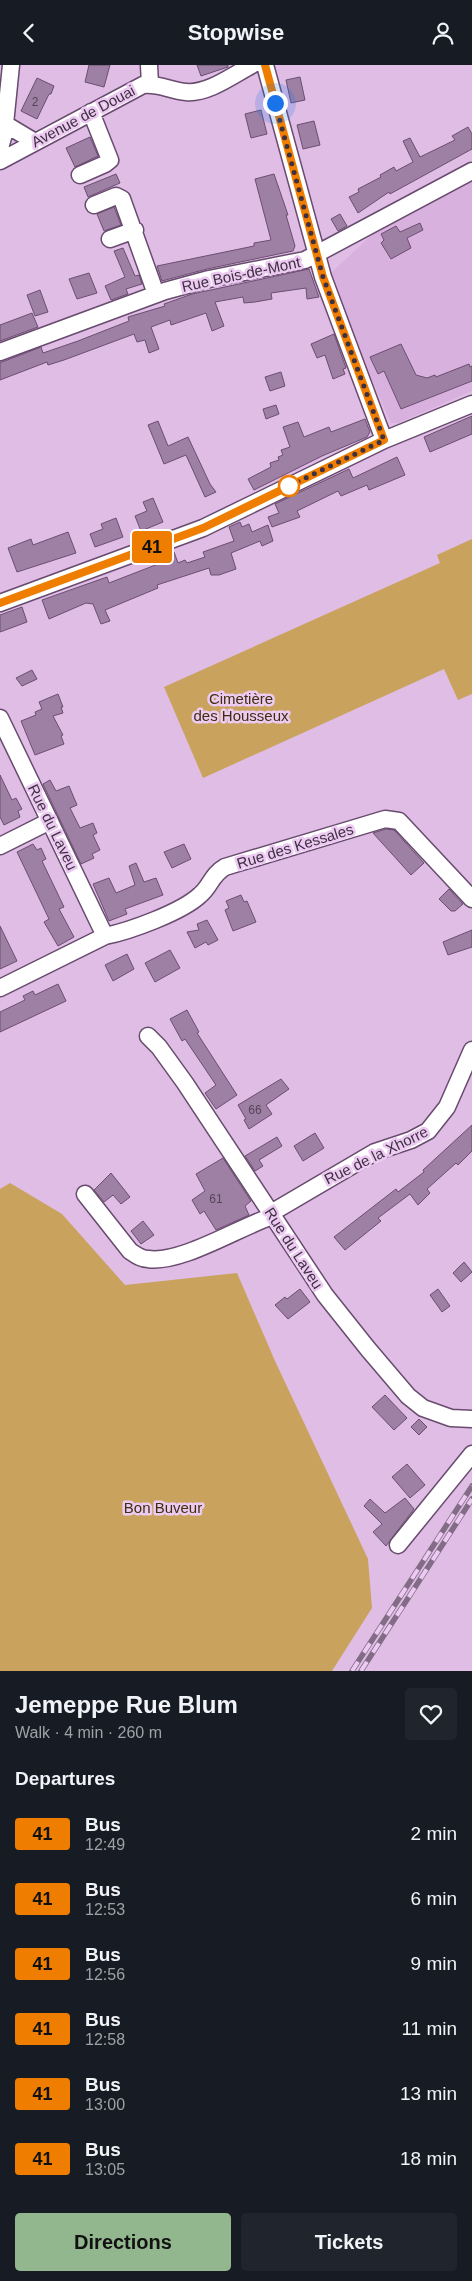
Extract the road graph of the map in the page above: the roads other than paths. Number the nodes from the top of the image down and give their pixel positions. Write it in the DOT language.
graph roads {
  1 [pos="11,65"];
  2 [pos="149,65"];
  3 [pos="252,65"];
  4 [pos="265,65"];
  5 [pos="150,84"];
  6 [pos="91,112"];
  7 [pos="5,124"];
  8 [pos="34,142"];
  9 [pos="0,148"];
  10 [pos="0,161"];
  11 [pos="472,171"];
  12 [pos="80,175"];
  13 [pos="94,205"];
  14 [pos="135,230"];
  15 [pos="110,239"];
  16 [pos="316,255"];
  17 [pos="156,294"];
  18 [pos="0,352"];
  19 [pos="472,404"];
  20 [pos="390,438"];
  21 [pos="0,603"];
  22 [pos="0,718"];
  23 [pos="50,821"];
  24 [pos="0,845"];
  25 [pos="472,899"];
  26 [pos="105,936"];
  27 [pos="0,988"];
  28 [pos="148,1036"];
  29 [pos="472,1050"];
  30 [pos="85,1194"];
  31 [pos="272,1214"];
  32 [pos="472,1419"];
  33 [pos="472,1454"];
  34 [pos="398,1545"];
  1 -- 7 [label="street"];
  2 -- 5 [label="street"];
  3 -- 5 [label="street, Avenue de Douai"];
  4 -- 16 [label="street"];
  5 -- 6 [label="street, Avenue de Douai"];
  6 -- 8 [label="street, Avenue de Douai"];
  6 -- 12 [label="street"];
  7 -- 8 [label="street"];
  7 -- 9 [label="street"];
  8 -- 10 [label="street, Avenue de Douai"];
  11 -- 16 [label="street, Rue Bois-de-Mont"];
  13 -- 14 [label="street"];
  14 -- 15 [label="street"];
  14 -- 17 [label="street"];
  16 -- 17 [label="street, Rue Bois-de-Mont"];
  16 -- 20 [label="street"];
  17 -- 18 [label="street, Rue Bois-de-Mont"];
  19 -- 20 [label="street"];
  20 -- 21 [label="street"];
  22 -- 23 [label="street, Rue du Laveu"];
  23 -- 24 [label="street"];
  23 -- 26 [label="street, Rue du Laveu"];
  25 -- 26 [label="street, Rue des Kessales"];
  26 -- 27 [label="street, Rue des Kessales"];
  28 -- 31 [label="street, Rue du Laveu"];
  29 -- 31 [label="street, Rue de la Xhorre"];
  30 -- 31 [label="street, Rue de la Xhorre"];
  31 -- 32 [label="street, Rue du Laveu"];
  33 -- 34 [label="street"];
}
